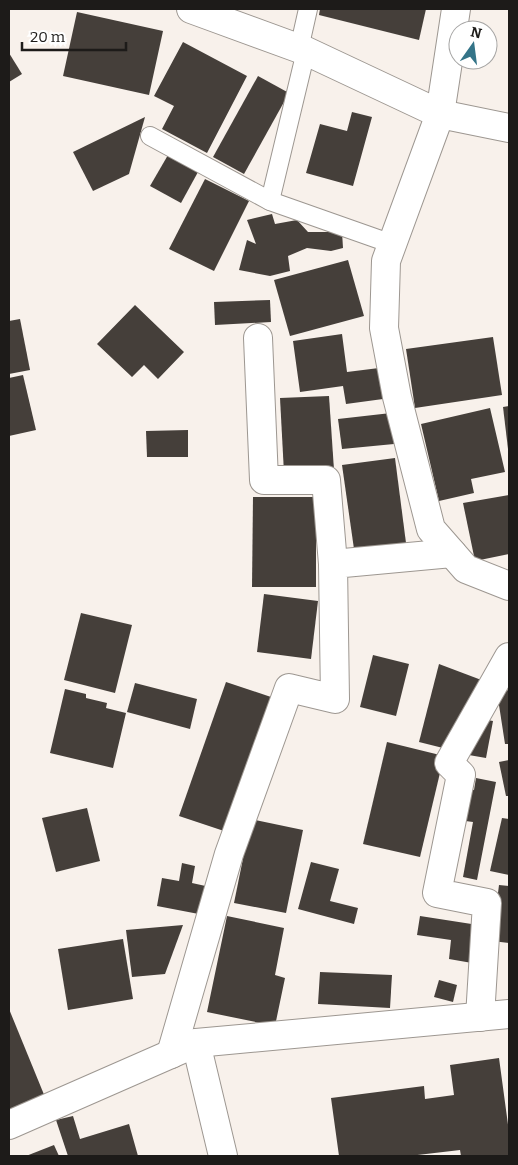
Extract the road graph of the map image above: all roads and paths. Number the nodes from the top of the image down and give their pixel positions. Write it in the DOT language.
graph roads {
  1 [pos="191,9"];
  2 [pos="308,9"];
  3 [pos="456,9"];
  4 [pos="302,50"];
  5 [pos="440,114"];
  6 [pos="509,128"];
  7 [pos="150,136"];
  8 [pos="270,201"];
  9 [pos="392,244"];
  10 [pos="258,338"];
  11 [pos="452,553"];
  12 [pos="333,564"];
  13 [pos="509,586"];
  14 [pos="509,657"];
  15 [pos="509,1014"];
  16 [pos="480,1017"];
  17 [pos="196,1043"];
  18 [pos="171,1054"];
  19 [pos="9,1125"];
  20 [pos="223,1156"];
  1 -- 4 [label="street"];
  2 -- 4 [label="lane"];
  3 -- 5 [label="street"];
  4 -- 5 [label="street"];
  4 -- 8 [label="lane"];
  5 -- 6 [label="street"];
  5 -- 9 [label="street"];
  7 -- 8 [label="lane"];
  8 -- 9 [label="lane"];
  9 -- 11 [label="street"];
  10 -- 12 [label="street"];
  11 -- 12 [label="street"];
  11 -- 13 [label="street"];
  12 -- 18 [label="street"];
  14 -- 16 [label="street"];
  15 -- 16 [label="street"];
  16 -- 17 [label="street"];
  17 -- 18 [label="street"];
  17 -- 20 [label="street"];
  18 -- 19 [label="street"];
}
